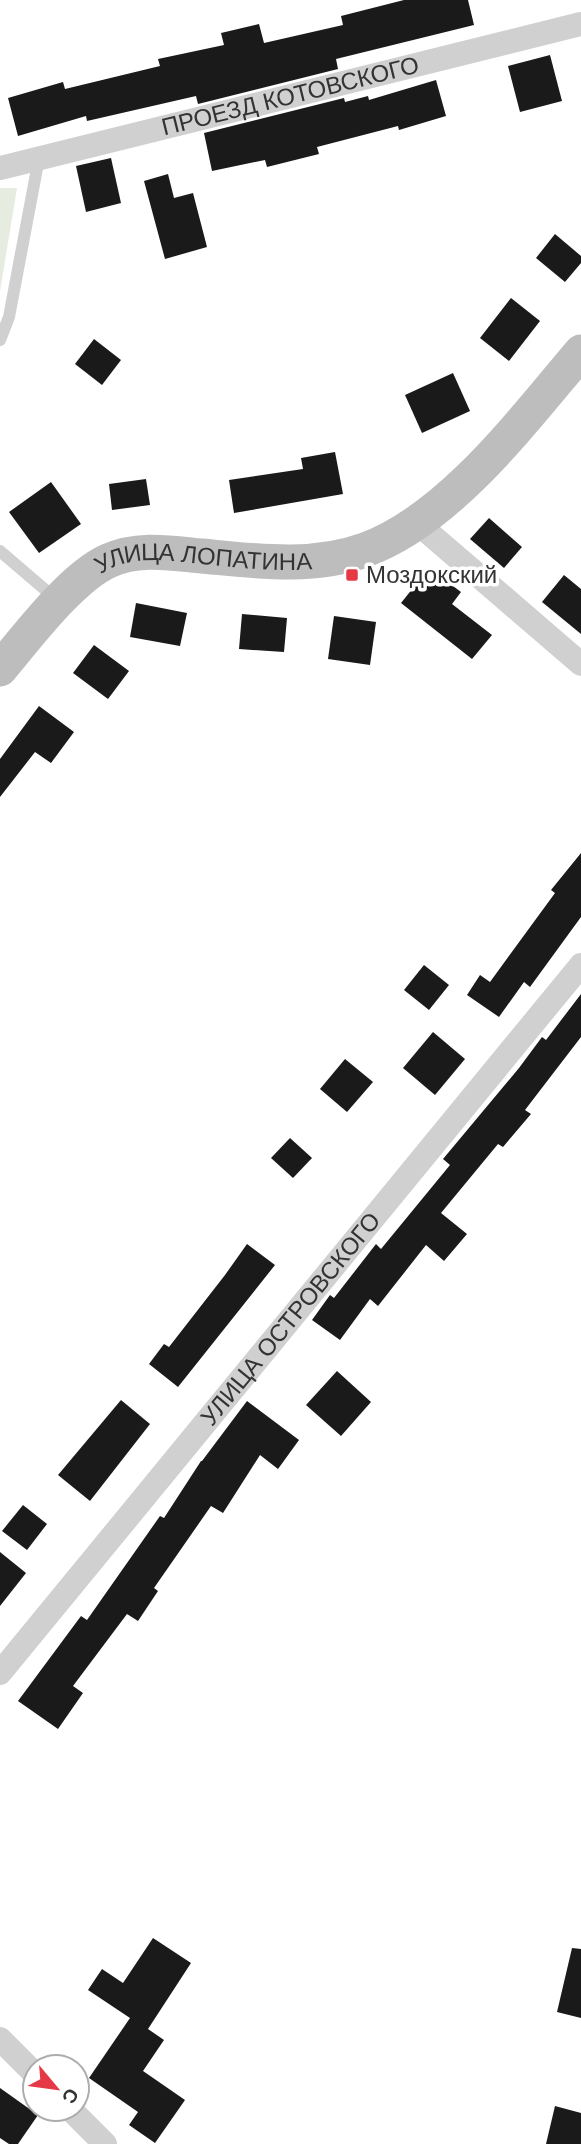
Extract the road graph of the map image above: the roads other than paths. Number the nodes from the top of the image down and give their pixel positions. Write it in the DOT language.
graph roads {
  1 [pos="581,24"];
  2 [pos="39,158"];
  3 [pos="0,168"];
  4 [pos="0,340"];
  5 [pos="581,352"];
  6 [pos="416,523"];
  7 [pos="0,551"];
  8 [pos="59,601"];
  9 [pos="581,664"];
  10 [pos="0,669"];
  11 [pos="581,965"];
  12 [pos="0,1673"];
  13 [pos="0,2039"];
  14 [pos="21,2060"];
  15 [pos="84,2123"];
  16 [pos="105,2144"];
  1 -- 2 [label="street, ПРОЕЗД КОТОВСКОГО"];
  2 -- 3 [label="street, ПРОЕЗД КОТОВСКОГО"];
  2 -- 4 [label="lane"];
  5 -- 6 [label="street, УЛИЦА ЛОПАТИНА"];
  6 -- 8 [label="street, УЛИЦА ЛОПАТИНА"];
  6 -- 9 [label="street"];
  7 -- 8 [label="lane"];
  8 -- 10 [label="street, УЛИЦА ЛОПАТИНА"];
  11 -- 12 [label="street, УЛИЦА ОСТРОВСКОГО"];
  13 -- 14 [label="street"];
  15 -- 16 [label="street"];
}
